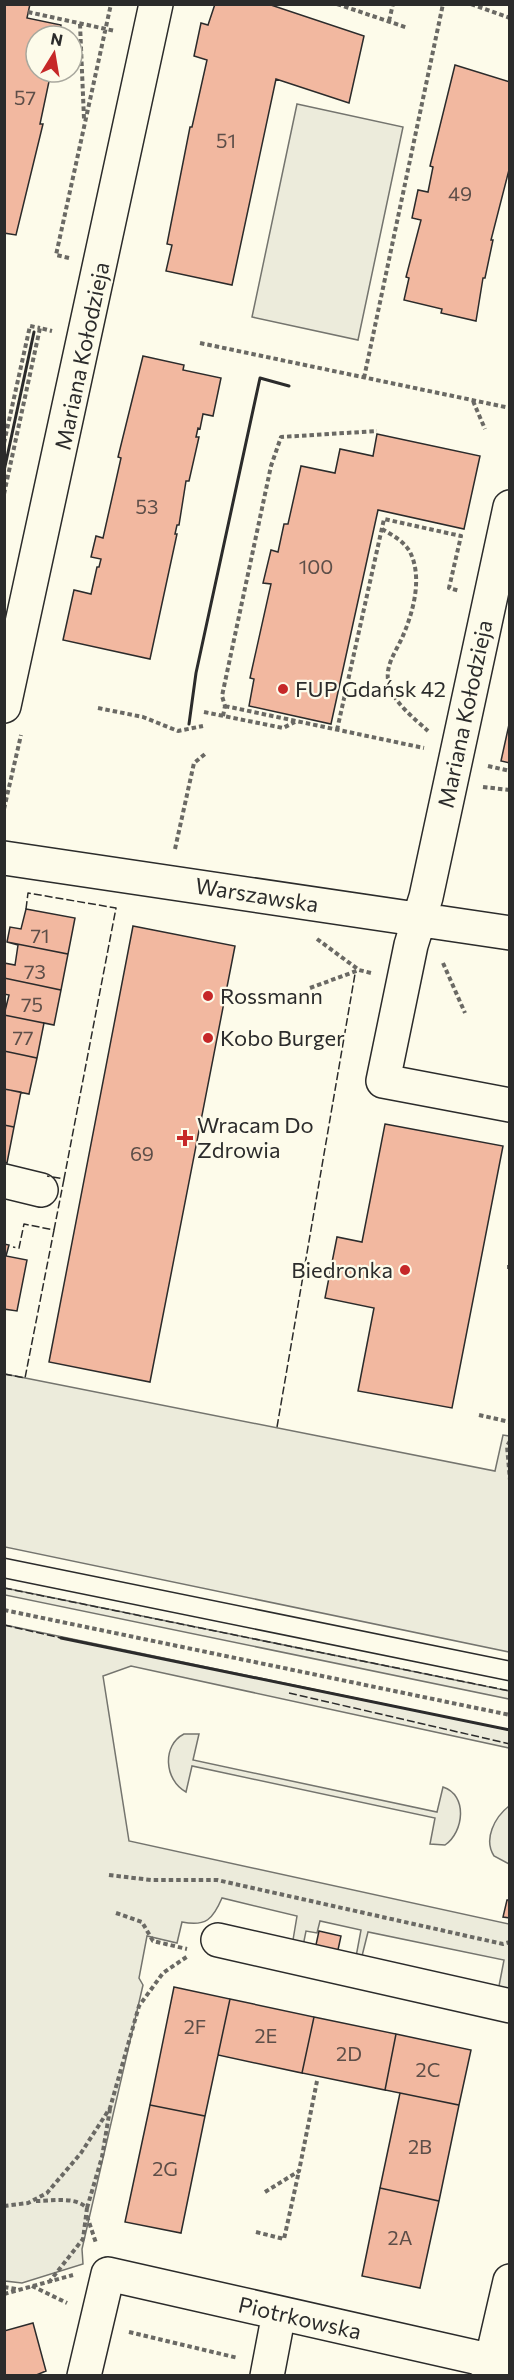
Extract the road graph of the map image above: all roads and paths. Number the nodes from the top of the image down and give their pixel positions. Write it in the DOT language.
graph roads {
  1 [pos="111,4"];
  2 [pos="156,4"];
  3 [pos="337,4"];
  4 [pos="393,4"];
  5 [pos="443,4"];
  6 [pos="471,4"];
  7 [pos="28,12"];
  8 [pos="510,18"];
  9 [pos="389,21"];
  10 [pos="80,24"];
  11 [pos="84,25"];
  12 [pos="408,28"];
  13 [pos="105,29"];
  14 [pos="149,39"];
  15 [pos="82,84"];
  16 [pos="84,126"];
  17 [pos="79,260"];
  18 [pos="40,328"];
  19 [pos="56,332"];
  20 [pos="200,343"];
  21 [pos="364,378"];
  22 [pos="473,401"];
  23 [pos="510,408"];
  24 [pos="485,429"];
  25 [pos="377,431"];
  26 [pos="4,443"];
  27 [pos="4,494"];
  28 [pos="510,507"];
  29 [pos="382,529"];
  30 [pos="456,590"];
  31 [pos="4,706"];
  32 [pos="225,706"];
  33 [pos="98,708"];
  34 [pos="204,712"];
  35 [pos="223,716"];
  36 [pos="296,721"];
  37 [pos="203,726"];
  38 [pos="337,730"];
  39 [pos="430,733"];
  40 [pos="428,749"];
  41 [pos="206,754"];
  42 [pos="486,765"];
  43 [pos="510,771"];
  44 [pos="480,786"];
  45 [pos="510,790"];
  46 [pos="173,855"];
  47 [pos="4,858"];
  48 [pos="418,920"];
  49 [pos="510,933"];
  50 [pos="311,935"];
  51 [pos="441,960"];
  52 [pos="310,988"];
  53 [pos="465,1013"];
  54 [pos="510,1105"];
  55 [pos="4,1181"];
  56 [pos="41,1190"];
  57 [pos="479,1415"];
  58 [pos="510,1422"];
  59 [pos="510,1441"];
  60 [pos="510,1480"];
  61 [pos="4,1610"];
  62 [pos="510,1715"];
  63 [pos="109,1875"];
  64 [pos="116,1913"];
  65 [pos="218,1940"];
  66 [pos="510,1942"];
  67 [pos="171,1946"];
  68 [pos="510,2006"];
  69 [pos="317,2081"];
  70 [pos="110,2108"];
  71 [pos="299,2170"];
  72 [pos="265,2192"];
  73 [pos="34,2201"];
  74 [pos="4,2206"];
  75 [pos="87,2208"];
  76 [pos="256,2232"];
  77 [pos="108,2274"];
  78 [pos="49,2281"];
  79 [pos="510,2281"];
  80 [pos="4,2287"];
  81 [pos="19,2289"];
  82 [pos="4,2294"];
  83 [pos="279,2313"];
  84 [pos="96,2324"];
  85 [pos="496,2368"];
  86 [pos="268,2370"];
  87 [pos="84,2376"];
  1 -- 13 [label="path"];
  2 -- 14 [label="street, Mariana Kołodzieja"];
  3 -- 9 [label="path"];
  4 -- 9 [label="path"];
  5 -- 21 [label="path"];
  6 -- 8 [label="path"];
  7 -- 10 [label="path"];
  9 -- 12 [label="path"];
  11 -- 13 [label="path"];
  13 -- 14 [label="path"];
  13 -- 16 [label="path"];
  14 -- 31 [label="street, Mariana Kołodzieja"];
  15 -- 16 [label="path"];
  16 -- 17 [label="path"];
  18 -- 19 [label="path"];
  18 -- 26 [label="path"];
  18 -- 27 [label="path"];
  20 -- 21 [label="path"];
  21 -- 22 [label="path"];
  22 -- 23 [label="path"];
  22 -- 24 [label="path"];
  25 -- 32 [label="path"];
  28 -- 48 [label="street, Mariana Kołodzieja"];
  29 -- 30 [label="path"];
  29 -- 38 [label="path"];
  29 -- 39 [label="path"];
  32 -- 35 [label="path"];
  32 -- 36 [label="path"];
  33 -- 37 [label="path"];
  34 -- 35 [label="path"];
  35 -- 36 [label="path"];
  36 -- 38 [label="path"];
  38 -- 40 [label="path"];
  41 -- 46 [label="path"];
  42 -- 43 [label="path"];
  44 -- 45 [label="path"];
  47 -- 48 [label="street, Warszawska"];
  48 -- 49 [label="street, Warszawska"];
  48 -- 54 [label="street, Mariana Kołodzieja"];
  50 -- 52 [label="path"];
  51 -- 53 [label="path"];
  55 -- 56 [label="street"];
  57 -- 58 [label="path"];
  59 -- 60 [label="path"];
  61 -- 62 [label="path"];
  63 -- 66 [label="path"];
  64 -- 67 [label="path"];
  65 -- 68 [label="street"];
  65 -- 70 [label="path"];
  69 -- 71 [label="path"];
  70 -- 73 [label="path"];
  70 -- 75 [label="path"];
  71 -- 72 [label="path"];
  71 -- 76 [label="path"];
  73 -- 74 [label="path"];
  73 -- 75 [label="path"];
  75 -- 78 [label="path"];
  77 -- 78 [label="path"];
  77 -- 83 [label="street, Piotrkowska"];
  77 -- 84 [label="street"];
  78 -- 81 [label="path"];
  79 -- 85 [label="street, Piotrkowska"];
  80 -- 81 [label="path"];
  81 -- 82 [label="path"];
  83 -- 85 [label="street, Piotrkowska"];
  83 -- 86 [label="street"];
  84 -- 86 [label="path"];
  84 -- 87 [label="street"];
}
